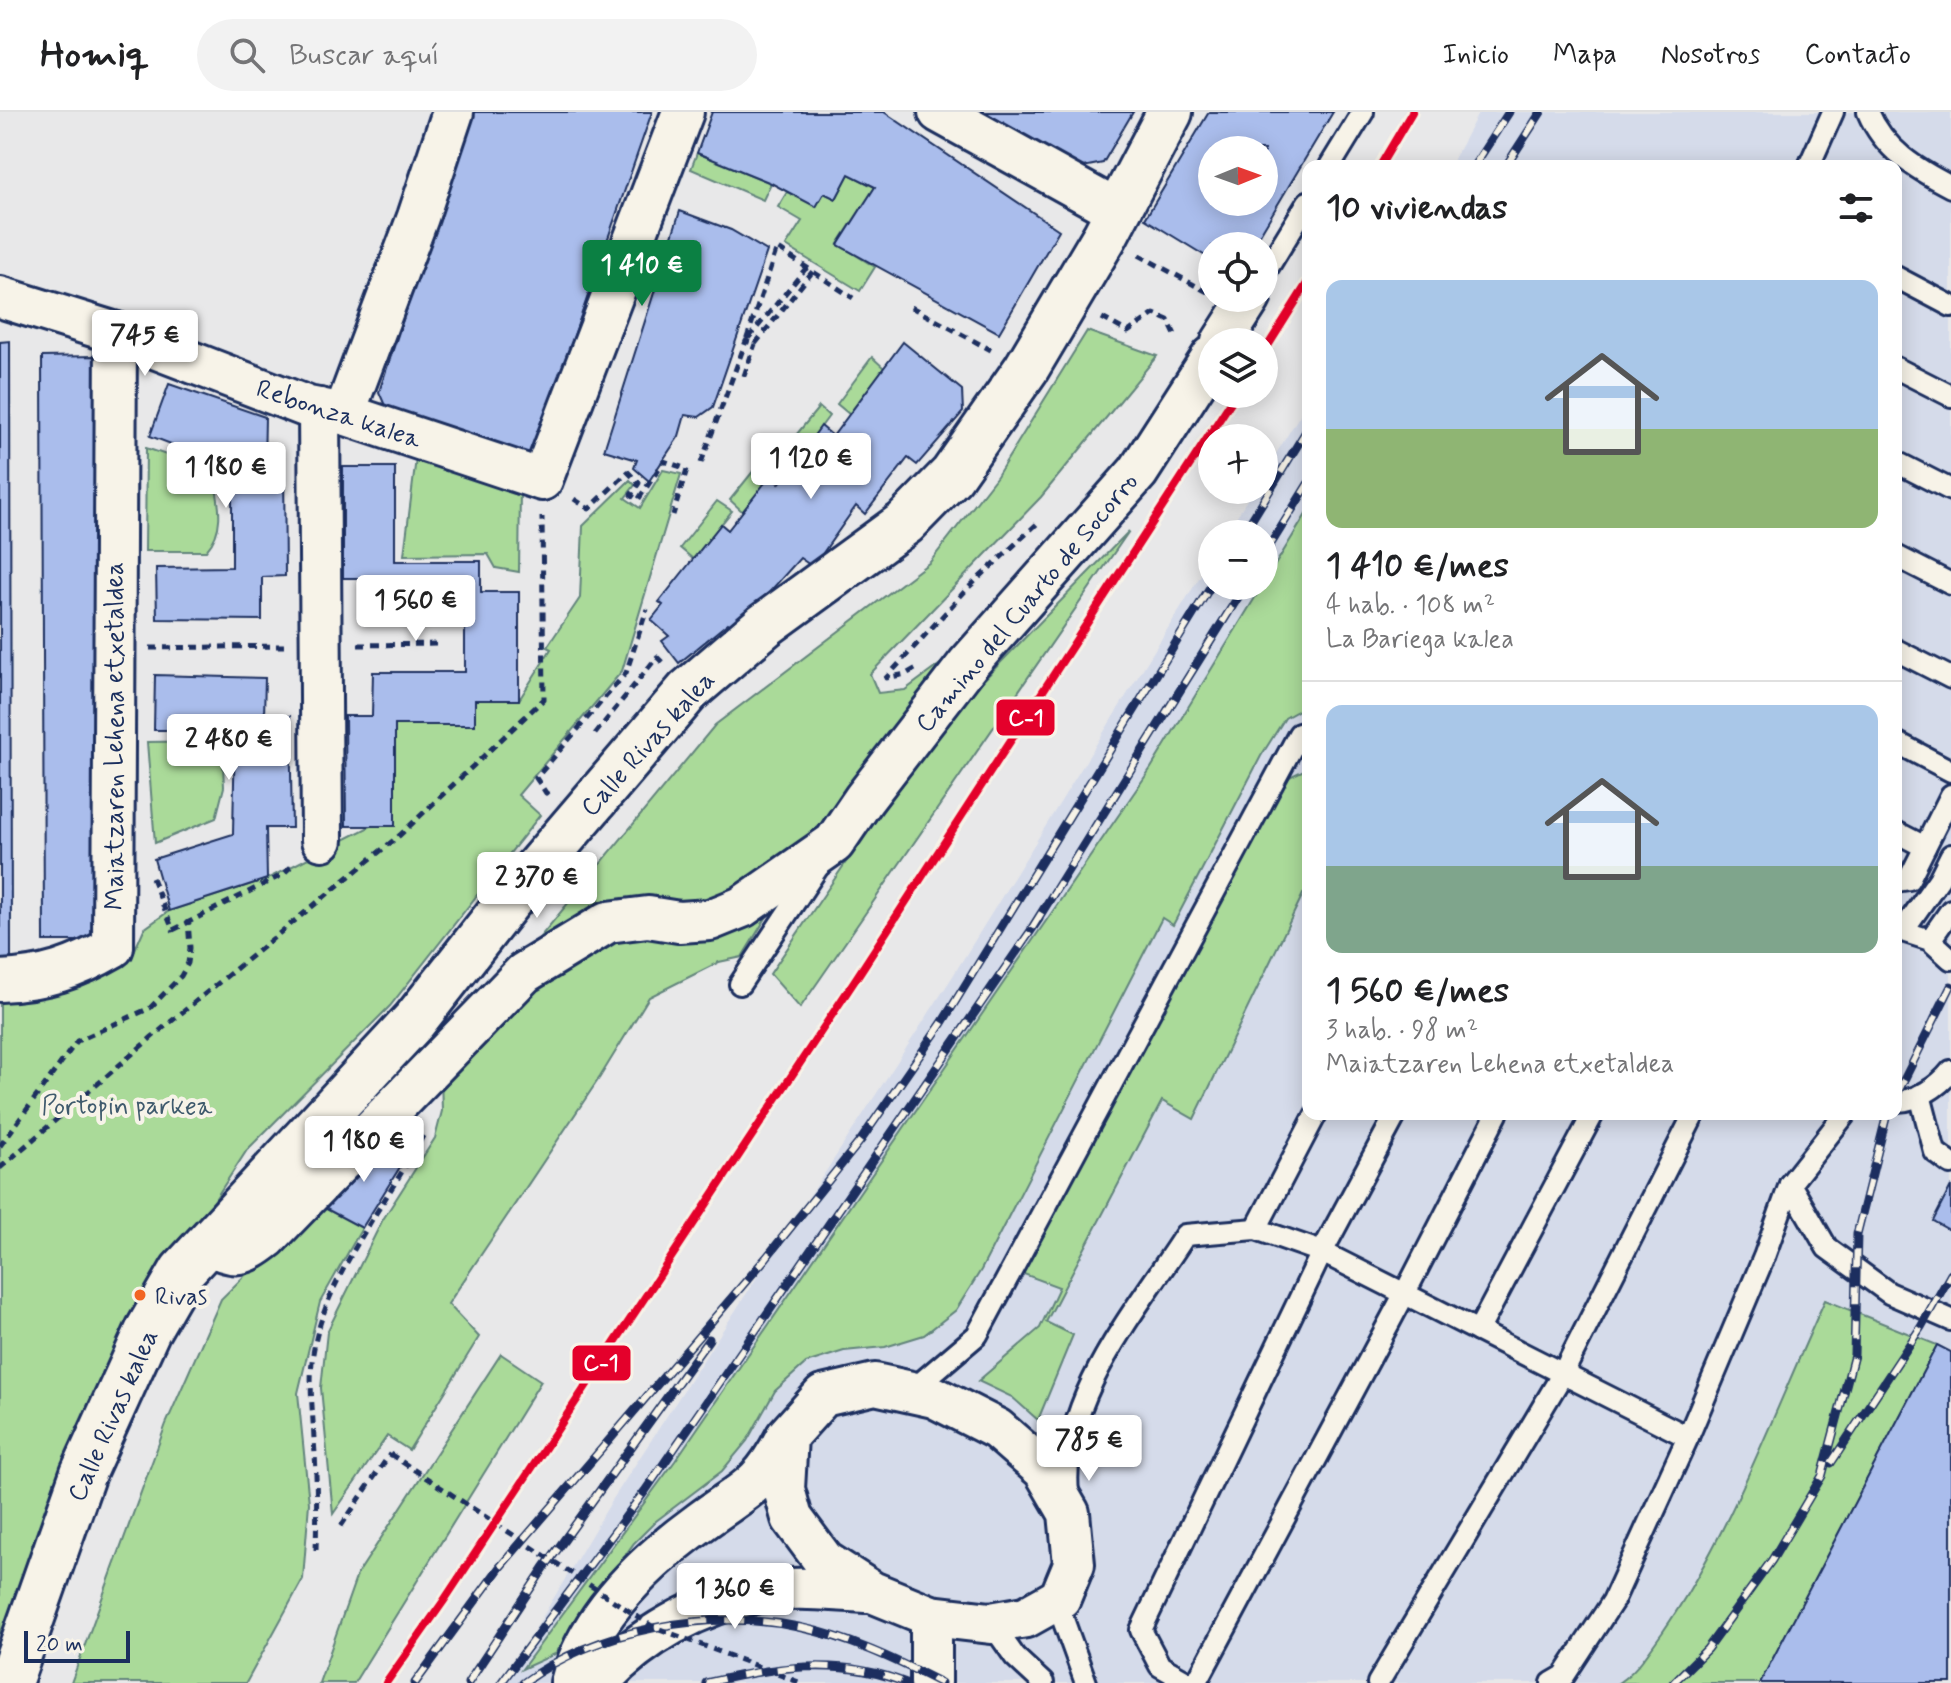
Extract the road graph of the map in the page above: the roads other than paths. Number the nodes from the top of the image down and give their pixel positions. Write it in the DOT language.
graph roads {
  1 [pos="453,112"];
  2 [pos="683,112"];
  3 [pos="939,112"];
  4 [pos="1170,112"];
  5 [pos="1363,112"];
  6 [pos="1833,112"];
  7 [pos="1868,112"];
  8 [pos="1334,160"];
  9 [pos="1812,160"];
  10 [pos="1951,187"];
  11 [pos="1302,212"];
  12 [pos="1111,224"];
  13 [pos="1278,251"];
  14 [pos="1902,280"];
  15 [pos="0,297"];
  16 [pos="1951,306"];
  17 [pos="116,333"];
  18 [pos="1195,351"];
  19 [pos="1902,371"];
  20 [pos="1951,396"];
  21 [pos="331,412"];
  22 [pos="1902,465"];
  23 [pos="1951,490"];
  24 [pos="1902,559"];
  25 [pos="1951,584"];
  26 [pos="1902,653"];
  27 [pos="1951,678"];
  28 [pos="1302,733"];
  29 [pos="1902,745"];
  30 [pos="1951,771"];
  31 [pos="1951,795"];
  32 [pos="1902,835"];
  33 [pos="322,840"];
  34 [pos="834,843"];
  35 [pos="1925,847"];
  36 [pos="1951,855"];
  37 [pos="1902,880"];
  38 [pos="1951,910"];
  39 [pos="1902,926"];
  40 [pos="1902,930"];
  41 [pos="1930,940"];
  42 [pos="1951,959"];
  43 [pos="0,981"];
  44 [pos="740,984"];
  45 [pos="1951,1071"];
  46 [pos="1920,1095"];
  47 [pos="1902,1102"];
  48 [pos="1313,1120"];
  49 [pos="1393,1120"];
  50 [pos="1494,1120"];
  51 [pos="1590,1120"];
  52 [pos="1691,1120"];
  53 [pos="1840,1120"];
  54 [pos="1951,1164"];
  55 [pos="1790,1184"];
  56 [pos="1256,1229"];
  57 [pos="207,1243"];
  58 [pos="1322,1252"];
  59 [pos="1405,1293"];
  60 [pos="1951,1320"];
  61 [pos="1478,1331"];
  62 [pos="1562,1375"];
  63 [pos="910,1392"];
  64 [pos="787,1436"];
  65 [pos="1688,1437"];
  66 [pos="1069,1513"];
  67 [pos="872,1592"];
  68 [pos="1056,1600"];
  69 [pos="931,1616"];
  70 [pos="991,1623"];
  71 [pos="9,1683"];
  72 [pos="571,1683"];
  73 [pos="598,1683"];
  74 [pos="931,1683"];
  75 [pos="1043,1683"];
  76 [pos="1086,1683"];
  77 [pos="1193,1683"];
  78 [pos="1378,1683"];
  79 [pos="1552,1683"];
  1 -- 21 [label="street"];
  2 -- 21 [label="street, Rebonza kalea"];
  3 -- 12 [label="street"];
  4 -- 12 [label="street, Calle Rivas kalea"];
  5 -- 8 [label="lane"];
  6 -- 9 [label="lane"];
  7 -- 10 [label="lane"];
  11 -- 13 [label="lane"];
  12 -- 57 [label="street, Calle Rivas kalea"];
  14 -- 16 [label="lane"];
  15 -- 17 [label="street, Rebonza kalea"];
  17 -- 21 [label="street, Rebonza kalea"];
  17 -- 43 [label="street, Maiatzaren Lehena etxetaldea"];
  18 -- 34 [label="street, Camino del Cuarto de Socorro"];
  19 -- 20 [label="lane"];
  21 -- 33 [label="street"];
  22 -- 23 [label="lane"];
  24 -- 25 [label="lane"];
  26 -- 27 [label="lane"];
  28 -- 63 [label="lane"];
  29 -- 30 [label="lane"];
  31 -- 35 [label="lane"];
  32 -- 35 [label="lane"];
  34 -- 44 [label="lane"];
  34 -- 57 [label="street"];
  35 -- 37 [label="lane"];
  36 -- 39 [label="lane"];
  38 -- 41 [label="lane"];
  40 -- 41 [label="lane"];
  41 -- 42 [label="lane"];
  45 -- 46 [label="lane"];
  46 -- 47 [label="lane"];
  46 -- 54 [label="lane"];
  48 -- 56 [label="lane"];
  49 -- 58 [label="lane"];
  50 -- 59 [label="lane"];
  51 -- 61 [label="lane"];
  52 -- 62 [label="lane"];
  53 -- 55 [label="lane"];
  55 -- 60 [label="lane"];
  55 -- 65 [label="lane"];
  56 -- 58 [label="lane"];
  56 -- 66 [label="lane"];
  57 -- 71 [label="street, Calle Rivas kalea"];
  58 -- 59 [label="lane"];
  58 -- 77 [label="lane"];
  59 -- 61 [label="lane"];
  59 -- 77 [label="lane"];
  61 -- 62 [label="lane"];
  62 -- 65 [label="lane"];
  62 -- 78 [label="lane"];
  63 -- 64 [label="street"];
  63 -- 66 [label="street"];
  64 -- 67 [label="street"];
  64 -- 72 [label="street"];
  65 -- 79 [label="lane"];
  66 -- 68 [label="street"];
  67 -- 69 [label="street"];
  67 -- 73 [label="street"];
  68 -- 70 [label="street"];
  68 -- 76 [label="lane"];
  69 -- 70 [label="street"];
  69 -- 74 [label="street"];
  70 -- 75 [label="lane"];
}
